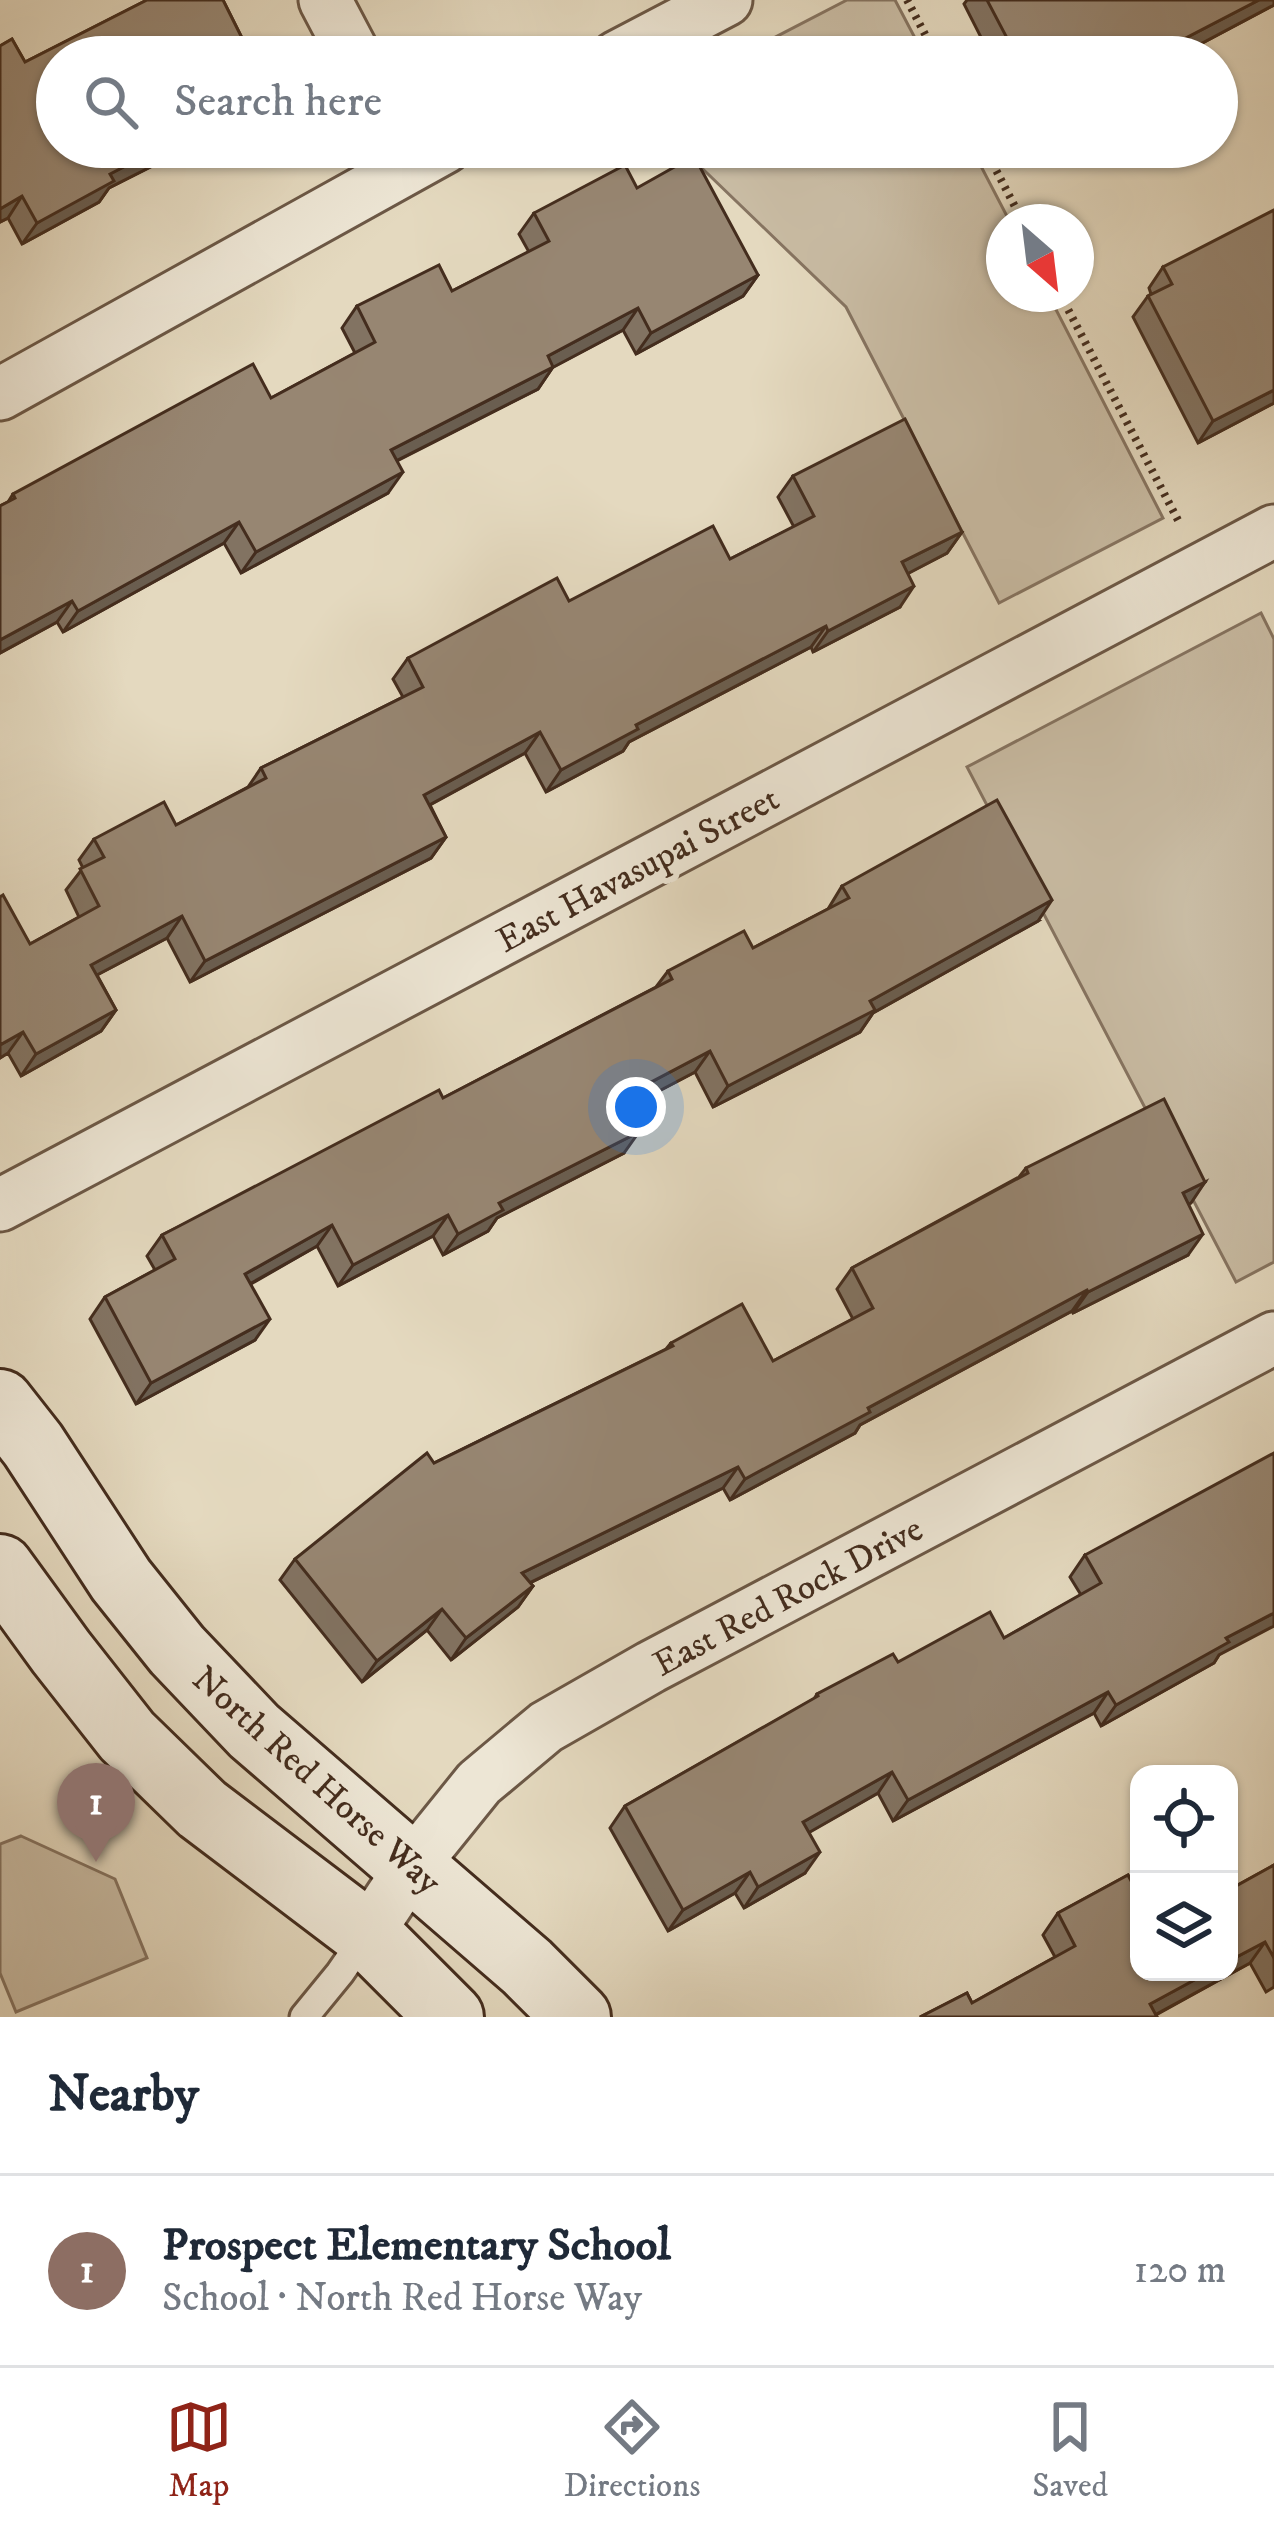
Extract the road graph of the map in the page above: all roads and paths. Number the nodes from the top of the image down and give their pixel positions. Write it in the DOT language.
graph roads {
  1 [pos="325,0"];
  2 [pos="726,0"];
  3 [pos="907,0"];
  4 [pos="344,36"];
  5 [pos="657,36"];
  6 [pos="926,36"];
  7 [pos="394,168"];
  8 [pos="995,168"];
  9 [pos="1014,204"];
  10 [pos="1069,312"];
  11 [pos="0,394"];
  12 [pos="1274,531"];
  13 [pos="1203,568"];
  14 [pos="0,1205"];
  15 [pos="1274,1338"];
  16 [pos="0,1403"];
  17 [pos="0,1568"];
  18 [pos="412,1866"];
  19 [pos="367,1934"];
  20 [pos="304,2017"];
  21 [pos="450,2017"];
  22 [pos="577,2017"];
  1 -- 4 [label="street"];
  2 -- 5 [label="street"];
  3 -- 6 [label="path"];
  7 -- 11 [label="street"];
  8 -- 9 [label="path"];
  10 -- 13 [label="path"];
  12 -- 13 [label="street, East Havasupai Street"];
  13 -- 14 [label="street, East Havasupai Street"];
  15 -- 18 [label="street, East Red Rock Drive"];
  16 -- 18 [label="street, North Red Horse Way"];
  17 -- 19 [label="street"];
  18 -- 19 [label="street, East Red Rock Drive"];
  18 -- 22 [label="street, North Red Horse Way"];
  19 -- 20 [label="lane"];
  19 -- 21 [label="street"];
}
